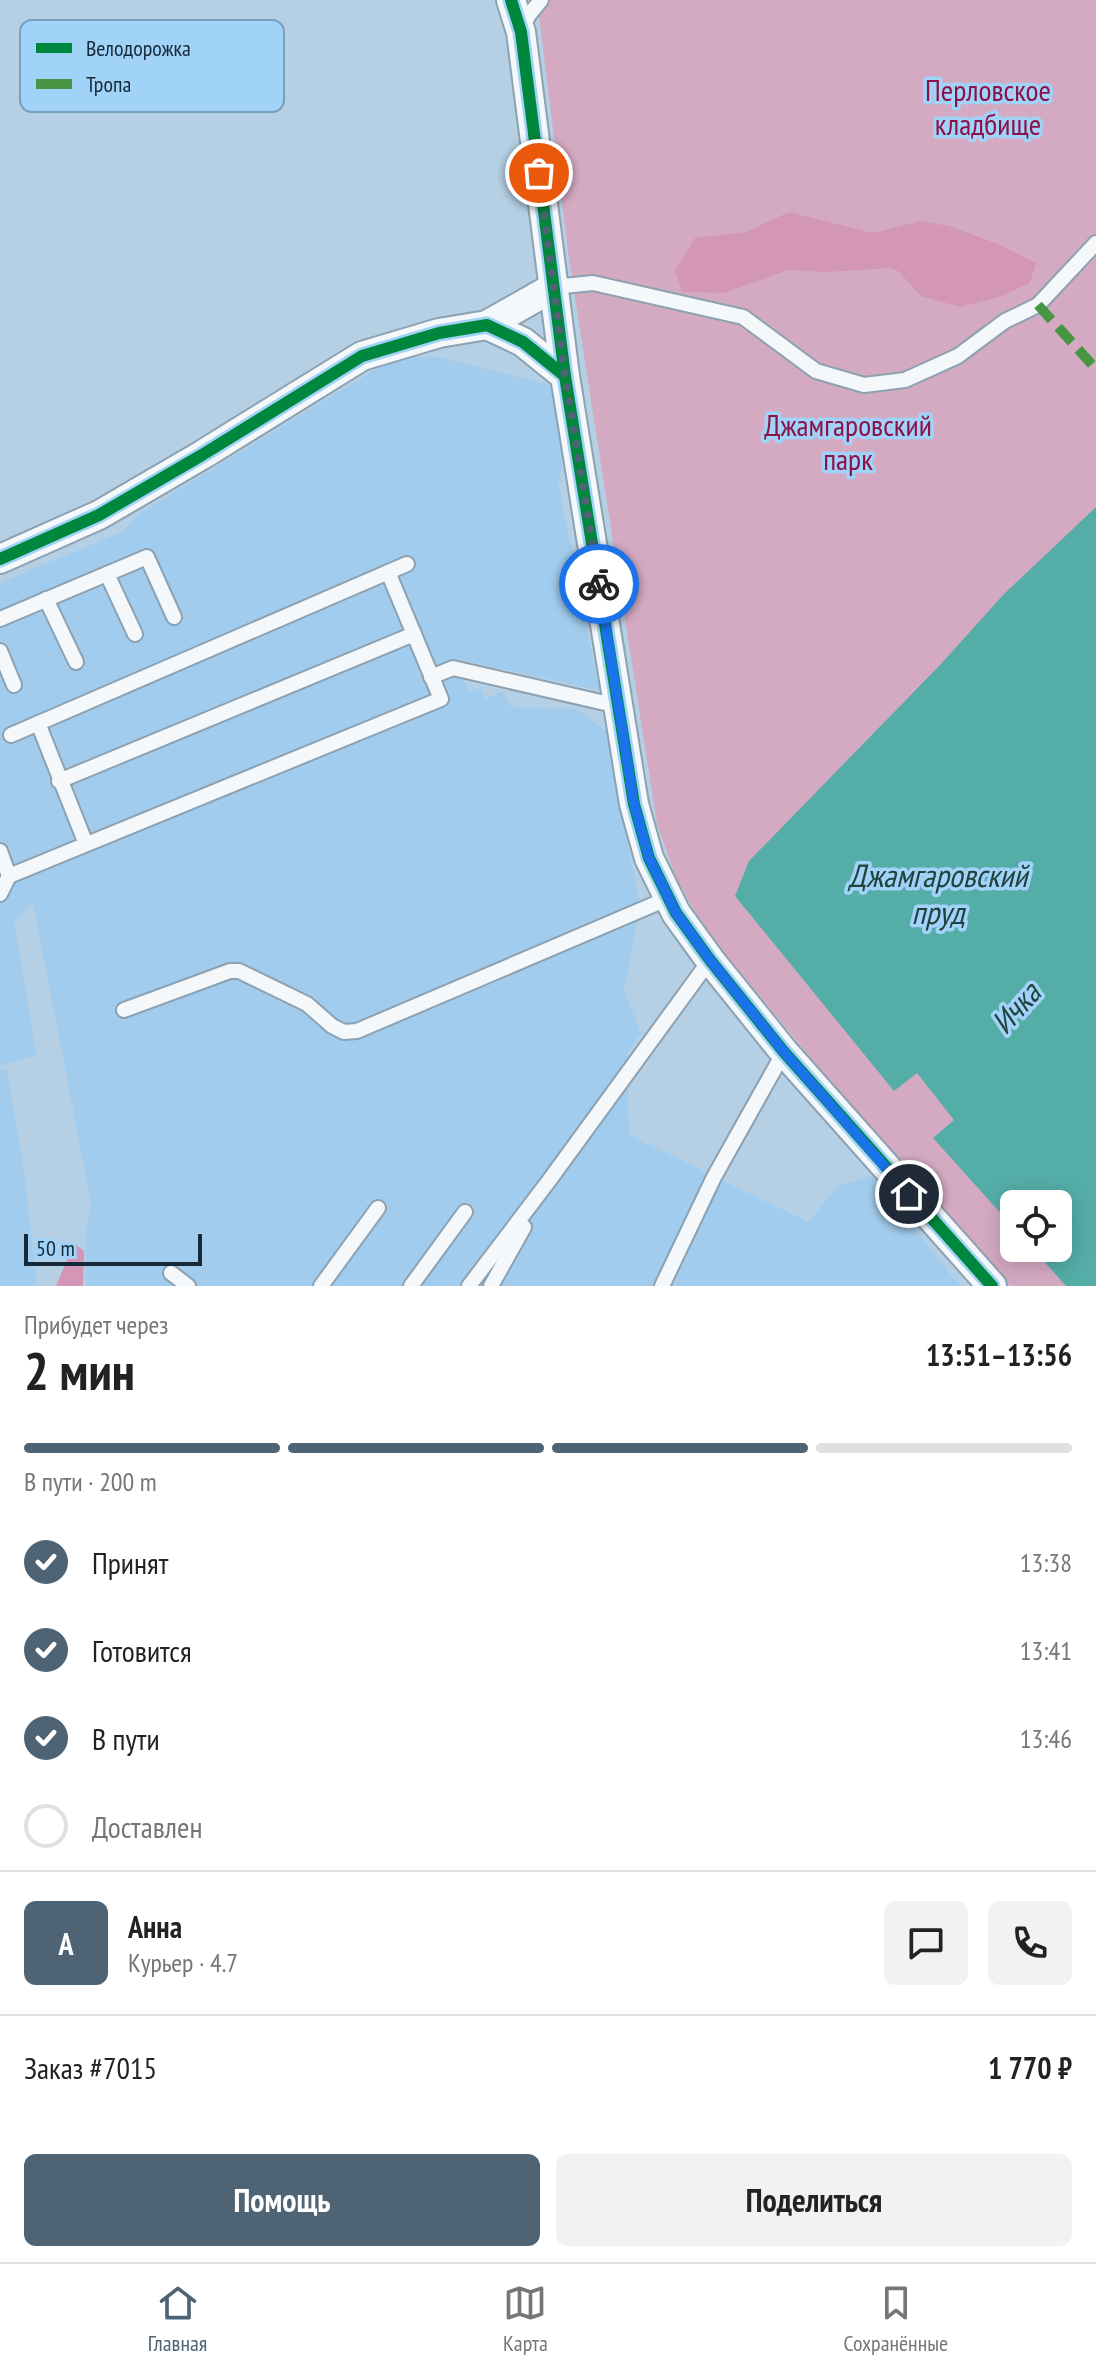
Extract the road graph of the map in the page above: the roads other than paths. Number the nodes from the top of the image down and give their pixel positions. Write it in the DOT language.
graph roads {
  1 [pos="511,0"];
  2 [pos="541,0"];
  3 [pos="521,32"];
  4 [pos="1096,243"];
  5 [pos="554,287"];
  6 [pos="487,325"];
  7 [pos="565,376"];
  8 [pos="0,559"];
  9 [pos="407,564"];
  10 [pos="388,572"];
  11 [pos="107,574"];
  12 [pos="46,599"];
  13 [pos="174,617"];
  14 [pos="0,619"];
  15 [pos="135,634"];
  16 [pos="414,634"];
  17 [pos="0,651"];
  18 [pos="76,662"];
  19 [pos="431,677"];
  20 [pos="14,685"];
  21 [pos="618,706"];
  22 [pos="38,723"];
  23 [pos="11,735"];
  24 [pos="59,781"];
  25 [pos="86,844"];
  26 [pos="0,851"];
  27 [pos="9,876"];
  28 [pos="0,894"];
  29 [pos="669,898"];
  30 [pos="710,960"];
  31 [pos="124,1010"];
  32 [pos="784,1052"];
  33 [pos="548,1182"];
  34 [pos="378,1208"];
  35 [pos="465,1212"];
  36 [pos="171,1273"];
  37 [pos="188,1286"];
  38 [pos="321,1286"];
  39 [pos="411,1286"];
  40 [pos="469,1286"];
  41 [pos="491,1286"];
  42 [pos="662,1286"];
  43 [pos="992,1286"];
  1 -- 3 [label="street"];
  2 -- 3 [label="lane"];
  3 -- 5 [label="street"];
  4 -- 5 [label="lane"];
  5 -- 6 [label="street"];
  5 -- 7 [label="street"];
  6 -- 7 [label="street"];
  6 -- 8 [label="street"];
  7 -- 21 [label="street"];
  9 -- 10 [label="lane"];
  10 -- 16 [label="lane"];
  10 -- 22 [label="lane"];
  11 -- 12 [label="lane"];
  11 -- 13 [label="lane"];
  11 -- 15 [label="lane"];
  12 -- 14 [label="lane"];
  12 -- 18 [label="lane"];
  16 -- 19 [label="lane"];
  16 -- 24 [label="lane"];
  17 -- 20 [label="lane"];
  19 -- 21 [label="lane"];
  19 -- 25 [label="lane"];
  21 -- 29 [label="street"];
  22 -- 23 [label="lane"];
  22 -- 24 [label="lane"];
  24 -- 25 [label="lane"];
  25 -- 27 [label="lane"];
  26 -- 27 [label="lane"];
  27 -- 28 [label="lane"];
  29 -- 30 [label="street"];
  29 -- 31 [label="lane"];
  30 -- 32 [label="street"];
  30 -- 33 [label="lane"];
  32 -- 42 [label="lane"];
  32 -- 43 [label="street"];
  33 -- 40 [label="lane"];
  33 -- 41 [label="lane"];
  34 -- 38 [label="lane"];
  35 -- 39 [label="lane"];
  36 -- 37 [label="lane"];
}
